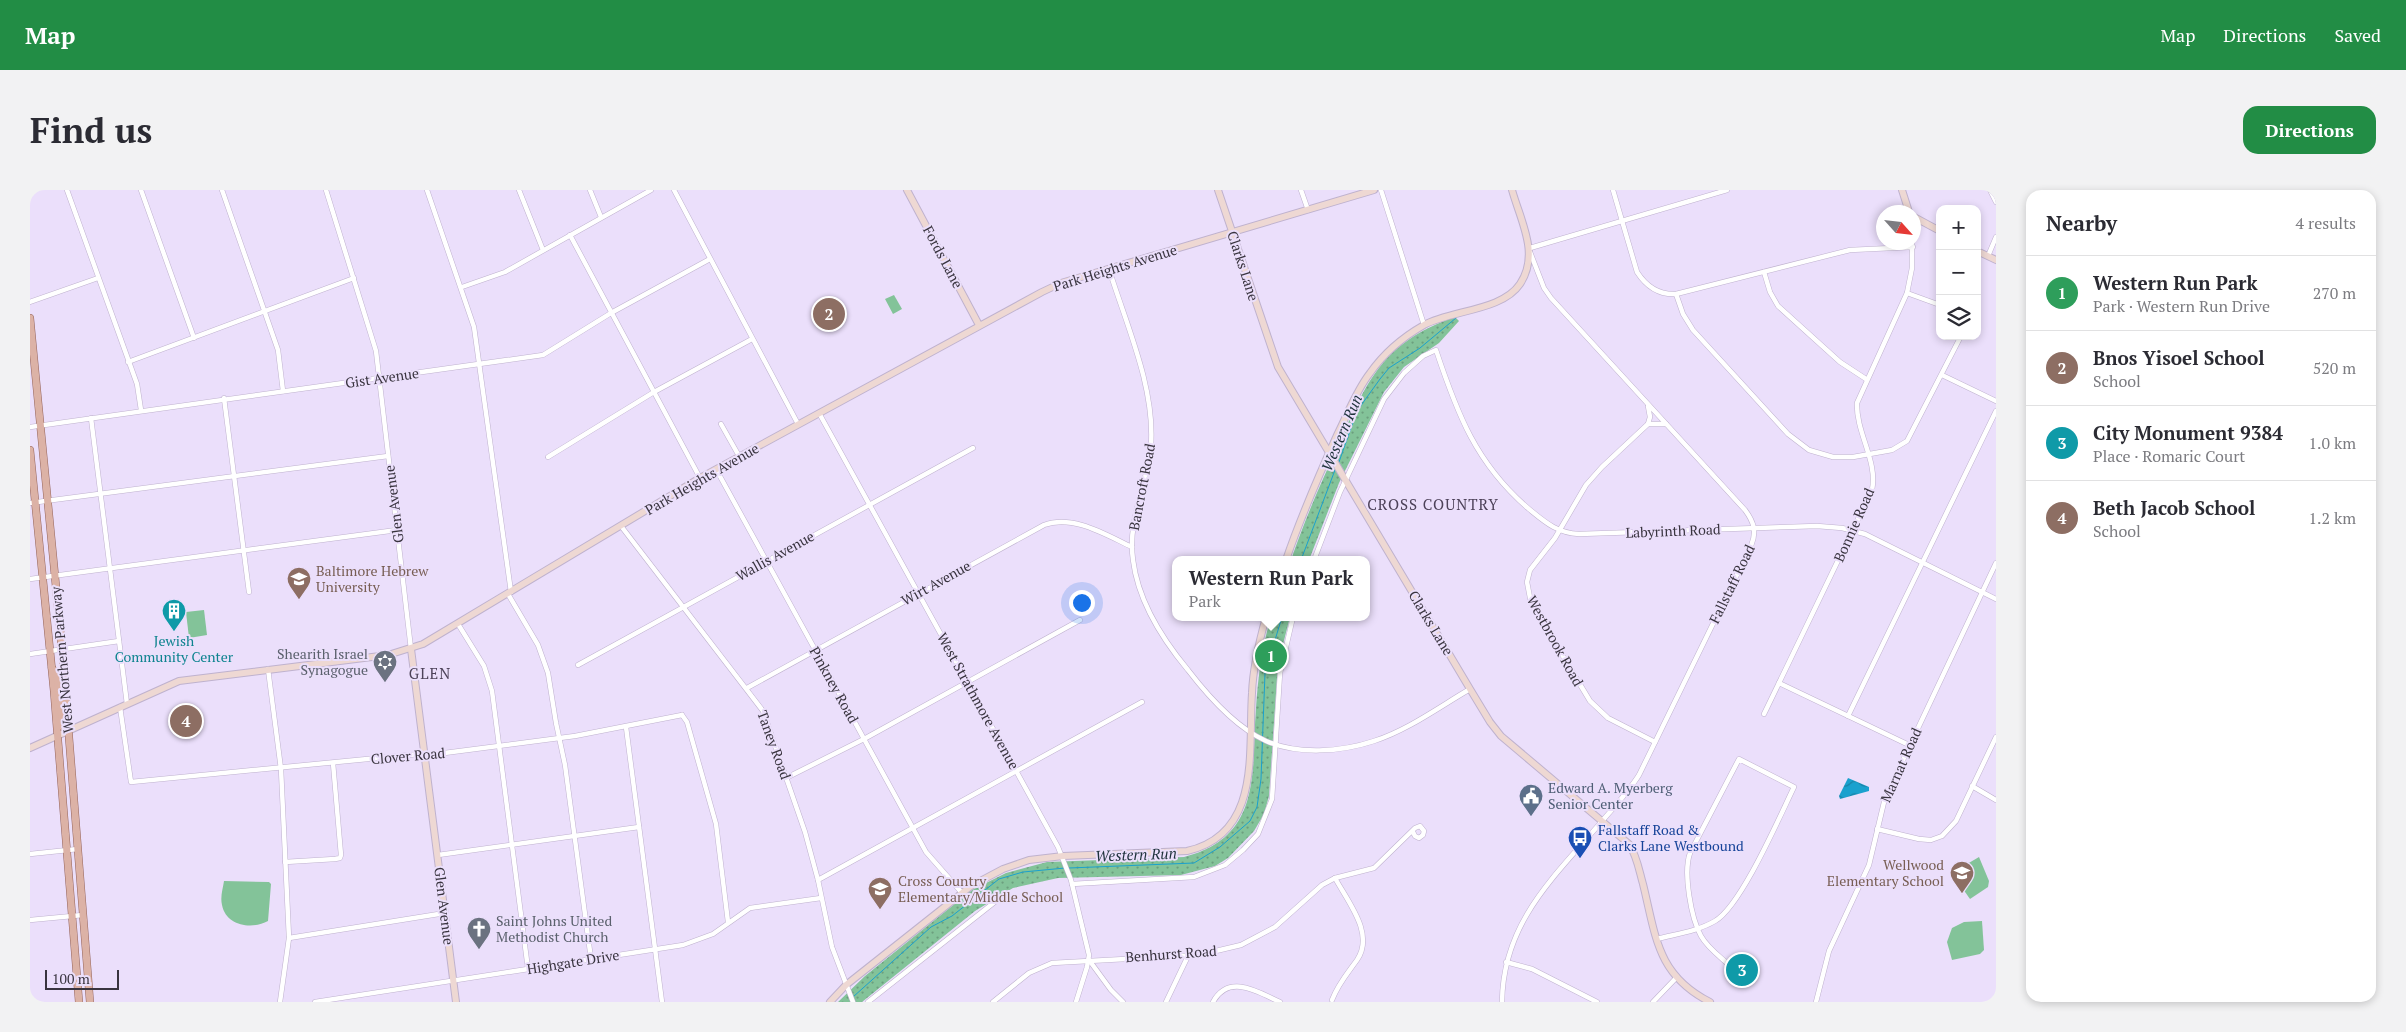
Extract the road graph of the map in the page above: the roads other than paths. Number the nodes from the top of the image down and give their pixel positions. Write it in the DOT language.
graph roads {
  1 [pos="66,190"];
  2 [pos="141,190"];
  3 [pos="222,190"];
  4 [pos="326,190"];
  5 [pos="427,190"];
  6 [pos="519,190"];
  7 [pos="590,190"];
  8 [pos="651,190"];
  9 [pos="674,190"];
  10 [pos="907,190"];
  11 [pos="1218,190"];
  12 [pos="1301,190"];
  13 [pos="1374,190"];
  14 [pos="1381,190"];
  15 [pos="1512,190"];
  16 [pos="1613,190"];
  17 [pos="1727,190"];
  18 [pos="1902,190"];
  19 [pos="1990,190"];
  20 [pos="1996,202"];
  21 [pos="1907,205"];
  22 [pos="1308,210"];
  23 [pos="601,218"];
  24 [pos="1921,221"];
  25 [pos="1622,222"];
  26 [pos="1936,229"];
  27 [pos="1232,233"];
  28 [pos="570,235"];
  29 [pos="1996,237"];
  30 [pos="1876,248"];
  31 [pos="543,250"];
  32 [pos="1530,250"];
  33 [pos="1912,250"];
  34 [pos="1981,252"];
  35 [pos="1988,256"];
  36 [pos="710,259"];
  37 [pos="1996,260"];
  38 [pos="1109,269"];
  39 [pos="1764,272"];
  40 [pos="98,278"];
  41 [pos="354,278"];
  42 [pos="462,287"];
  43 [pos="1906,293"];
  44 [pos="1676,294"];
  45 [pos="30,302"];
  46 [pos="1936,304"];
  47 [pos="265,312"];
  48 [pos="611,313"];
  49 [pos="30,318"];
  50 [pos="979,325"];
  51 [pos="1424,325"];
  52 [pos="194,338"];
  53 [pos="752,339"];
  54 [pos="1959,340"];
  55 [pos="128,362"];
  56 [pos="479,364"];
  57 [pos="1942,375"];
  58 [pos="379,378"];
  59 [pos="1866,379"];
  60 [pos="283,391"];
  61 [pos="654,392"];
  62 [pos="224,398"];
  63 [pos="1996,401"];
  64 [pos="1647,403"];
  65 [pos="141,410"];
  66 [pos="1996,410"];
  67 [pos="819,413"];
  68 [pos="91,418"];
  69 [pos="721,424"];
  70 [pos="798,424"];
  71 [pos="1648,424"];
  72 [pos="1666,424"];
  73 [pos="40,426"];
  74 [pos="30,427"];
  75 [pos="973,448"];
  76 [pos="30,450"];
  77 [pos="1329,453"];
  78 [pos="1868,455"];
  79 [pos="388,456"];
  80 [pos="739,456"];
  81 [pos="548,457"];
  82 [pos="716,469"];
  83 [pos="234,475"];
  84 [pos="700,478"];
  85 [pos="1345,481"];
  86 [pos="100,493"];
  87 [pos="47,500"];
  88 [pos="33,502"];
  89 [pos="870,503"];
  90 [pos="621,526"];
  91 [pos="1754,528"];
  92 [pos="397,530"];
  93 [pos="1853,530"];
  94 [pos="1560,531"];
  95 [pos="1132,547"];
  96 [pos="244,549"];
  97 [pos="1287,556"];
  98 [pos="1316,556"];
  99 [pos="765,561"];
  100 [pos="1923,563"];
  101 [pos="1996,563"];
  102 [pos="110,567"];
  103 [pos="54,575"];
  104 [pos="42,577"];
  105 [pos="30,579"];
  106 [pos="249,592"];
  107 [pos="1982,592"];
  108 [pos="510,593"];
  109 [pos="919,593"];
  110 [pos="1996,599"];
  111 [pos="684,606"];
  112 [pos="1080,620"];
  113 [pos="1265,621"];
  114 [pos="1292,621"];
  115 [pos="458,624"];
  116 [pos="119,640"];
  117 [pos="411,649"];
  118 [pos="62,650"];
  119 [pos="815,650"];
  120 [pos="50,651"];
  121 [pos="30,654"];
  122 [pos="578,665"];
  123 [pos="52,668"];
  124 [pos="268,669"];
  125 [pos="968,682"];
  126 [pos="1779,683"];
  127 [pos="747,688"];
  128 [pos="1470,689"];
  129 [pos="1142,702"];
  130 [pos="127,704"];
  131 [pos="120,707"];
  132 [pos="1764,714"];
  133 [pos="1848,716"];
  134 [pos="626,727"];
  135 [pos="68,730"];
  136 [pos="1250,731"];
  137 [pos="58,735"];
  138 [pos="1996,737"];
  139 [pos="560,738"];
  140 [pos="864,739"];
  141 [pos="1655,742"];
  142 [pos="1276,744"];
  143 [pos="1909,745"];
  144 [pos="499,746"];
  145 [pos="30,748"];
  146 [pos="425,755"];
  147 [pos="333,763"];
  148 [pos="281,769"];
  149 [pos="1016,770"];
  150 [pos="786,778"];
  151 [pos="1972,786"];
  152 [pos="1996,800"];
  153 [pos="1602,821"];
  154 [pos="639,827"];
  155 [pos="914,828"];
  156 [pos="1877,829"];
  157 [pos="1413,832"];
  158 [pos="574,836"];
  159 [pos="512,845"];
  160 [pos="78,849"];
  161 [pos="68,850"];
  162 [pos="30,854"];
  163 [pos="438,855"];
  164 [pos="1063,856"];
  165 [pos="285,862"];
  166 [pos="1335,878"];
  167 [pos="818,880"];
  168 [pos="1072,884"];
  169 [pos="962,893"];
  170 [pos="822,898"];
  171 [pos="996,902"];
  172 [pos="446,913"];
  173 [pos="83,915"];
  174 [pos="73,916"];
  175 [pos="30,920"];
  176 [pos="728,922"];
  177 [pos="1698,929"];
  178 [pos="289,938"];
  179 [pos="1657,939"];
  180 [pos="655,949"];
  181 [pos="1188,956"];
  182 [pos="591,959"];
  183 [pos="1088,960"];
  184 [pos="1506,962"];
  185 [pos="1728,964"];
  186 [pos="528,969"];
  187 [pos="1676,978"];
  188 [pos="453,980"];
  189 [pos="846,985"];
  190 [pos="1334,1001"];
  191 [pos="79,1002"];
  192 [pos="90,1002"];
  193 [pos="280,1002"];
  194 [pos="316,1002"];
  195 [pos="456,1002"];
  196 [pos="662,1002"];
  197 [pos="830,1002"];
  198 [pos="853,1002"];
  199 [pos="868,1002"];
  200 [pos="993,1002"];
  201 [pos="1076,1002"];
  202 [pos="1123,1002"];
  203 [pos="1166,1002"];
  204 [pos="1213,1002"];
  205 [pos="1280,1002"];
  206 [pos="1326,1002"];
  207 [pos="1502,1002"];
  208 [pos="1597,1002"];
  209 [pos="1653,1002"];
  210 [pos="1710,1002"];
  211 [pos="1816,1002"];
  1 -- 40 [label="street"];
  2 -- 52 [label="street"];
  3 -- 47 [label="street"];
  4 -- 41 [label="street, Glen Avenue"];
  5 -- 42 [label="street"];
  6 -- 31 [label="street"];
  7 -- 23 [label="street"];
  8 -- 23 [label="street"];
  9 -- 36 [label="street"];
  10 -- 50 [label="main road, Fords Lane"];
  11 -- 27 [label="main road, Clarks Lane"];
  12 -- 22 [label="street"];
  13 -- 22 [label="main road, Park Heights Avenue"];
  14 -- 51 [label="street"];
  15 -- 32 [label="main road, Fallstaff Road"];
  16 -- 25 [label="street"];
  17 -- 25 [label="street"];
  18 -- 21 [label="main road"];
  19 -- 20 [label="street"];
  22 -- 27 [label="main road, Park Heights Avenue"];
  23 -- 28 [label="street"];
  24 -- 26 [label="main road"];
  25 -- 32 [label="street"];
  25 -- 44 [label="street"];
  27 -- 38 [label="main road, Park Heights Avenue"];
  27 -- 77 [label="main road, Clarks Lane"];
  28 -- 31 [label="street"];
  28 -- 48 [label="street"];
  29 -- 35 [label="street"];
  30 -- 39 [label="street"];
  31 -- 42 [label="street"];
  32 -- 51 [label="main road"];
  32 -- 64 [label="street, Fallstaff Road"];
  33 -- 43 [label="street, Bonnie Road"];
  34 -- 35 [label="main road"];
  35 -- 37 [label="main road"];
  36 -- 48 [label="street, Gist Avenue"];
  36 -- 53 [label="street"];
  38 -- 50 [label="main road, Park Heights Avenue"];
  38 -- 95 [label="street, Bancroft Road"];
  39 -- 44 [label="street"];
  39 -- 59 [label="street"];
  40 -- 45 [label="street"];
  40 -- 55 [label="street"];
  41 -- 47 [label="street"];
  41 -- 58 [label="street, Glen Avenue"];
  42 -- 56 [label="street"];
  43 -- 46 [label="street"];
  43 -- 59 [label="street, Bonnie Road"];
  44 -- 78 [label="street"];
  47 -- 52 [label="street"];
  47 -- 60 [label="street"];
  48 -- 56 [label="street, Gist Avenue"];
  48 -- 61 [label="street"];
  49 -- 73 [label="main road, West Northern Parkway"];
  50 -- 67 [label="main road, Park Heights Avenue"];
  51 -- 77 [label="main road"];
  52 -- 55 [label="street"];
  53 -- 61 [label="street"];
  53 -- 70 [label="street"];
  54 -- 57 [label="street"];
  55 -- 65 [label="street"];
  56 -- 58 [label="street, Gist Avenue"];
  56 -- 108 [label="street"];
  57 -- 63 [label="street"];
  57 -- 78 [label="street"];
  58 -- 60 [label="street, Gist Avenue"];
  58 -- 79 [label="street, Glen Avenue"];
  59 -- 78 [label="street, Bonnie Road"];
  60 -- 62 [label="street, Gist Avenue"];
  61 -- 81 [label="street"];
  61 -- 84 [label="street"];
  62 -- 65 [label="street, Gist Avenue"];
  62 -- 83 [label="street"];
  64 -- 71 [label="street"];
  64 -- 72 [label="street, Fallstaff Road"];
  65 -- 68 [label="street, Gist Avenue"];
  66 -- 100 [label="street"];
  67 -- 70 [label="main road, Park Heights Avenue"];
  67 -- 89 [label="street, West Strathmore Avenue"];
  68 -- 73 [label="street, Gist Avenue"];
  68 -- 86 [label="street"];
  69 -- 80 [label="street"];
  70 -- 80 [label="main road, Park Heights Avenue"];
  71 -- 72 [label="street"];
  71 -- 94 [label="street, Westbrook Road"];
  72 -- 91 [label="street, Fallstaff Road"];
  73 -- 74 [label="street, Gist Avenue"];
  73 -- 87 [label="main road, West Northern Parkway"];
  75 -- 89 [label="street, Wallis Avenue"];
  76 -- 88 [label="main road, West Northern Parkway"];
  77 -- 85 [label="main road, Clarks Lane"];
  77 -- 97 [label="main road"];
  78 -- 93 [label="street, Bonnie Road"];
  79 -- 83 [label="street"];
  79 -- 92 [label="street, Glen Avenue"];
  80 -- 82 [label="main road, Park Heights Avenue"];
  82 -- 84 [label="main road, Park Heights Avenue"];
  82 -- 99 [label="street, Pinkney Road"];
  83 -- 86 [label="street"];
  83 -- 96 [label="street"];
  84 -- 90 [label="main road, Park Heights Avenue"];
  85 -- 94 [label="street, Labyrinth Road"];
  85 -- 98 [label="street"];
  85 -- 128 [label="main road, Clarks Lane"];
  86 -- 87 [label="street"];
  86 -- 102 [label="street"];
  87 -- 88 [label="street"];
  87 -- 103 [label="main road, West Northern Parkway"];
  88 -- 104 [label="main road, West Northern Parkway"];
  89 -- 99 [label="street, Wallis Avenue"];
  89 -- 109 [label="street, West Strathmore Avenue"];
  90 -- 108 [label="main road, Park Heights Avenue"];
  90 -- 111 [label="street, Taney Road"];
  91 -- 93 [label="street, Labyrinth Road"];
  91 -- 94 [label="street, Labyrinth Road"];
  91 -- 141 [label="street, Fallstaff Road"];
  92 -- 96 [label="street"];
  92 -- 117 [label="street, Glen Avenue"];
  93 -- 100 [label="street, Labyrinth Road"];
  93 -- 126 [label="street, Bonnie Road"];
  94 -- 141 [label="street, Westbrook Road"];
  95 -- 109 [label="street, Wirt Avenue"];
  95 -- 136 [label="street, Bancroft Road"];
  96 -- 102 [label="street"];
  96 -- 106 [label="street"];
  99 -- 111 [label="street, Wallis Avenue"];
  99 -- 119 [label="street, Pinkney Road"];
  100 -- 107 [label="street, Labyrinth Road"];
  100 -- 133 [label="street"];
  101 -- 107 [label="street, Marnat Road"];
  102 -- 103 [label="street"];
  102 -- 116 [label="street"];
  103 -- 104 [label="street"];
  103 -- 118 [label="main road, West Northern Parkway"];
  104 -- 105 [label="street"];
  104 -- 120 [label="main road, West Northern Parkway"];
  107 -- 110 [label="street, Labyrinth Road"];
  107 -- 143 [label="street, Marnat Road"];
  108 -- 115 [label="main road, Park Heights Avenue"];
  108 -- 139 [label="street"];
  109 -- 119 [label="street, Wirt Avenue"];
  109 -- 125 [label="street, West Strathmore Avenue"];
  111 -- 122 [label="street, Wallis Avenue"];
  111 -- 127 [label="street, Taney Road"];
  112 -- 125 [label="street"];
  113 -- 136 [label="main road"];
  114 -- 142 [label="street"];
  115 -- 117 [label="main road, Park Heights Avenue"];
  115 -- 144 [label="street"];
  116 -- 118 [label="street"];
  116 -- 130 [label="street"];
  117 -- 124 [label="main road, Park Heights Avenue"];
  117 -- 146 [label="main road, Glen Avenue"];
  118 -- 120 [label="street"];
  118 -- 135 [label="main road, West Northern Parkway"];
  119 -- 127 [label="street, Wirt Avenue"];
  119 -- 140 [label="street, Pinkney Road"];
  120 -- 121 [label="street"];
  120 -- 123 [label="main road, West Northern Parkway"];
  123 -- 135 [label="main road"];
  123 -- 137 [label="main road, West Northern Parkway"];
  124 -- 130 [label="main road, Park Heights Avenue"];
  124 -- 148 [label="street"];
  125 -- 140 [label="street"];
  125 -- 149 [label="street, West Strathmore Avenue"];
  126 -- 132 [label="street, Bonnie Road"];
  126 -- 133 [label="street"];
  127 -- 150 [label="street, Taney Road"];
  128 -- 142 [label="street, Bancroft Road"];
  128 -- 153 [label="main road, Clarks Lane"];
  129 -- 149 [label="street"];
  130 -- 131 [label="main road, Park Heights Avenue"];
  131 -- 135 [label="main road, Park Heights Avenue"];
  131 -- 148 [label="street, Clover Road"];
  133 -- 143 [label="street"];
  134 -- 139 [label="street, Clover Road"];
  134 -- 154 [label="street"];
  134 -- 176 [label="street, Clover Road"];
  135 -- 137 [label="main road, Park Heights Avenue"];
  135 -- 160 [label="main road, West Northern Parkway"];
  136 -- 142 [label="street, Bancroft Road"];
  136 -- 164 [label="main road"];
  137 -- 145 [label="main road, Park Heights Avenue"];
  137 -- 161 [label="main road, West Northern Parkway"];
  138 -- 151 [label="street"];
  139 -- 144 [label="street, Clover Road"];
  139 -- 158 [label="street"];
  140 -- 150 [label="street"];
  140 -- 155 [label="street, Pinkney Road"];
  141 -- 153 [label="street, Fallstaff Road"];
  142 -- 168 [label="street"];
  143 -- 156 [label="street, Marnat Road"];
  144 -- 146 [label="street, Clover Road"];
  144 -- 159 [label="street"];
  146 -- 147 [label="street, Clover Road"];
  146 -- 163 [label="main road, Glen Avenue"];
  147 -- 148 [label="street, Clover Road"];
  147 -- 165 [label="street"];
  148 -- 165 [label="street"];
  149 -- 155 [label="street"];
  149 -- 164 [label="street, West Strathmore Avenue"];
  150 -- 167 [label="street, Taney Road"];
  151 -- 152 [label="street"];
  151 -- 156 [label="street"];
  153 -- 179 [label="main road, Clarks Lane"];
  153 -- 184 [label="street, Fallstaff Road"];
  154 -- 158 [label="street"];
  154 -- 180 [label="street"];
  155 -- 167 [label="street"];
  155 -- 169 [label="street, Pinkney Road"];
  156 -- 211 [label="street, Marnat Road"];
  157 -- 166 [label="street, Benhurst Road"];
  158 -- 159 [label="street"];
  158 -- 182 [label="street"];
  159 -- 163 [label="street"];
  159 -- 186 [label="street"];
  160 -- 161 [label="street"];
  160 -- 173 [label="main road, West Northern Parkway"];
  161 -- 162 [label="street"];
  161 -- 174 [label="main road, West Northern Parkway"];
  163 -- 172 [label="main road, Glen Avenue"];
  164 -- 168 [label="street, West Strathmore Avenue"];
  164 -- 169 [label="main road"];
  165 -- 178 [label="street"];
  166 -- 181 [label="street, Benhurst Road"];
  166 -- 190 [label="street"];
  167 -- 170 [label="street, Taney Road"];
  168 -- 183 [label="street, West Strathmore Avenue"];
  169 -- 189 [label="main road"];
  170 -- 176 [label="street, Highgate Drive"];
  170 -- 189 [label="street, Taney Road"];
  171 -- 199 [label="street"];
  172 -- 178 [label="street"];
  172 -- 188 [label="main road, Glen Avenue"];
  173 -- 174 [label="street"];
  173 -- 192 [label="main road, West Northern Parkway"];
  174 -- 175 [label="street"];
  174 -- 191 [label="main road, West Northern Parkway"];
  176 -- 180 [label="street, Highgate Drive"];
  177 -- 177 [label="street"];
  177 -- 179 [label="street"];
  177 -- 185 [label="street"];
  178 -- 193 [label="street"];
  179 -- 187 [label="main road, Clarks Lane"];
  180 -- 182 [label="street, Highgate Drive"];
  180 -- 196 [label="street"];
  181 -- 183 [label="street, Benhurst Road"];
  181 -- 203 [label="street"];
  182 -- 186 [label="street, Highgate Drive"];
  183 -- 200 [label="street, Benhurst Road"];
  183 -- 201 [label="street, West Strathmore Avenue"];
  183 -- 202 [label="street"];
  184 -- 207 [label="street, Fallstaff Road"];
  184 -- 208 [label="street"];
  186 -- 188 [label="street, Highgate Drive"];
  187 -- 209 [label="street"];
  187 -- 210 [label="main road, Clarks Lane"];
  188 -- 194 [label="street, Highgate Drive"];
  188 -- 195 [label="main road, Glen Avenue"];
  189 -- 197 [label="main road"];
  189 -- 198 [label="street, Taney Road"];
  190 -- 206 [label="street"];
  204 -- 205 [label="street"];
}
